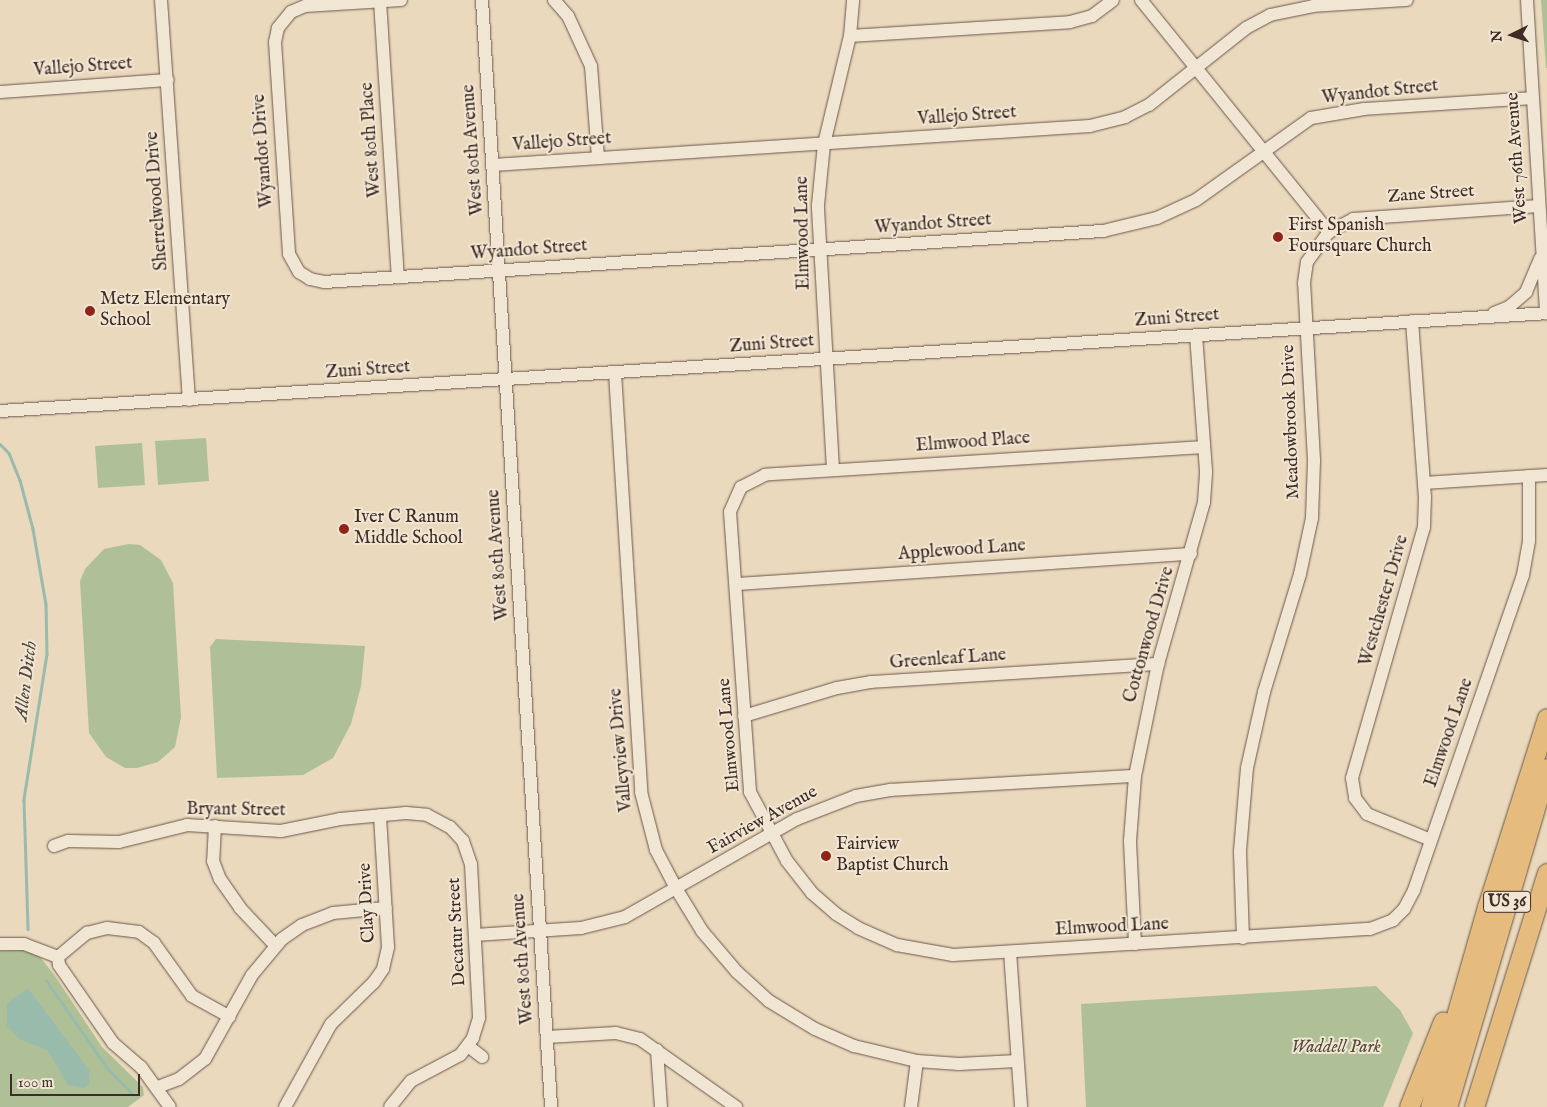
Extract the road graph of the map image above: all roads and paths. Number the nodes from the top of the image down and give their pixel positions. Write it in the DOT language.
graph roads {
  1 [pos="161,0"];
  2 [pos="401,0"];
  3 [pos="482,0"];
  4 [pos="554,0"];
  5 [pos="853,0"];
  6 [pos="1113,0"];
  7 [pos="1141,0"];
  8 [pos="1408,0"];
  9 [pos="1527,0"];
  10 [pos="380,1"];
  11 [pos="850,36"];
  12 [pos="1196,68"];
  13 [pos="168,80"];
  14 [pos="0,92"];
  15 [pos="1532,98"];
  16 [pos="824,144"];
  17 [pos="1263,151"];
  18 [pos="598,158"];
  19 [pos="493,165"];
  20 [pos="1539,206"];
  21 [pos="1329,232"];
  22 [pos="819,250"];
  23 [pos="1542,252"];
  24 [pos="499,271"];
  25 [pos="305,277"];
  26 [pos="398,277"];
  27 [pos="1547,313"];
  28 [pos="1483,317"];
  29 [pos="1412,321"];
  30 [pos="1306,328"];
  31 [pos="1196,335"];
  32 [pos="826,359"];
  33 [pos="616,373"];
  34 [pos="506,380"];
  35 [pos="189,400"];
  36 [pos="0,411"];
  37 [pos="1204,447"];
  38 [pos="833,469"];
  39 [pos="1547,475"];
  40 [pos="1529,476"];
  41 [pos="747,482"];
  42 [pos="1424,483"];
  43 [pos="1191,554"];
  44 [pos="736,584"];
  45 [pos="1158,664"];
  46 [pos="744,716"];
  47 [pos="1547,718"];
  48 [pos="1547,768"];
  49 [pos="1135,776"];
  50 [pos="380,814"];
  51 [pos="445,824"];
  52 [pos="215,826"];
  53 [pos="770,834"];
  54 [pos="1431,840"];
  55 [pos="54,846"];
  56 [pos="1547,873"];
  57 [pos="677,890"];
  58 [pos="1547,891"];
  59 [pos="1486,907"];
  60 [pos="386,908"];
  61 [pos="540,931"];
  62 [pos="475,935"];
  63 [pos="1243,938"];
  64 [pos="0,944"];
  65 [pos="1135,944"];
  66 [pos="275,945"];
  67 [pos="1010,952"];
  68 [pos="58,957"];
  69 [pos="230,1018"];
  70 [pos="1468,1036"];
  71 [pos="547,1037"];
  72 [pos="468,1046"];
  73 [pos="657,1050"];
  74 [pos="482,1058"];
  75 [pos="917,1061"];
  76 [pos="1018,1061"];
  77 [pos="158,1088"];
  78 [pos="170,1107"];
  79 [pos="285,1107"];
  80 [pos="390,1107"];
  81 [pos="551,1107"];
  82 [pos="661,1107"];
  83 [pos="736,1107"];
  84 [pos="912,1107"];
  85 [pos="1021,1107"];
  86 [pos="1409,1107"];
  87 [pos="1430,1107"];
  88 [pos="1446,1107"];
  89 [pos="1451,1107"];
  90 [pos="1474,1107"];
  91 [pos="1483,1107"];
  1 -- 13 [label="street, Sherrelwood Drive"];
  2 -- 10 [label="street"];
  3 -- 19 [label="street, West 80th Avenue"];
  4 -- 18 [label="street"];
  5 -- 11 [label="street, Elmwood Lane"];
  6 -- 11 [label="street"];
  7 -- 12 [label="street"];
  8 -- 12 [label="street, Vallejo Street"];
  9 -- 15 [label="street, West 76th Avenue"];
  10 -- 25 [label="street, Wyandot Drive"];
  10 -- 26 [label="street, West 80th Place"];
  11 -- 16 [label="street, Elmwood Lane"];
  12 -- 16 [label="street, Vallejo Street"];
  12 -- 17 [label="street"];
  13 -- 14 [label="street, Vallejo Street"];
  13 -- 35 [label="street, Sherrelwood Drive"];
  15 -- 17 [label="street, Wyandot Street"];
  15 -- 20 [label="street, West 76th Avenue"];
  16 -- 18 [label="street, Vallejo Street"];
  16 -- 22 [label="street, Elmwood Lane"];
  17 -- 21 [label="street"];
  17 -- 22 [label="street, Wyandot Street"];
  18 -- 19 [label="street, Vallejo Street"];
  19 -- 24 [label="street, West 80th Avenue"];
  20 -- 21 [label="street, Zane Street"];
  20 -- 23 [label="street, West 76th Avenue"];
  21 -- 30 [label="street, Meadowbrook Drive"];
  22 -- 24 [label="street, Wyandot Street"];
  22 -- 32 [label="street, Elmwood Lane"];
  23 -- 27 [label="street, West 76th Avenue"];
  23 -- 28 [label="street"];
  24 -- 26 [label="street, Wyandot Street"];
  24 -- 34 [label="street, West 80th Avenue"];
  25 -- 26 [label="street, Wyandot Street"];
  27 -- 28 [label="street, Zuni Street"];
  28 -- 29 [label="street, Zuni Street"];
  29 -- 30 [label="street, Zuni Street"];
  29 -- 42 [label="street, Westchester Drive"];
  30 -- 31 [label="street, Zuni Street"];
  30 -- 63 [label="street, Meadowbrook Drive"];
  31 -- 32 [label="street, Zuni Street"];
  31 -- 37 [label="street, Cottonwood Drive"];
  32 -- 33 [label="street, Zuni Street"];
  32 -- 38 [label="street, Elmwood Lane"];
  33 -- 34 [label="street, Zuni Street"];
  33 -- 57 [label="street, Valleyview Drive"];
  34 -- 35 [label="street, Zuni Street"];
  34 -- 61 [label="street, West 80th Avenue"];
  35 -- 36 [label="street, Zuni Street"];
  37 -- 38 [label="street, Elmwood Place"];
  37 -- 43 [label="street, Cottonwood Drive"];
  38 -- 41 [label="street, Elmwood Place"];
  39 -- 40 [label="street"];
  40 -- 42 [label="street"];
  40 -- 54 [label="street, Elmwood Lane"];
  41 -- 44 [label="street, Elmwood Lane"];
  42 -- 54 [label="street, Westchester Drive"];
  43 -- 44 [label="street, Applewood Lane"];
  43 -- 45 [label="street, Cottonwood Drive"];
  44 -- 46 [label="street, Elmwood Lane"];
  45 -- 46 [label="street, Greenleaf Lane"];
  45 -- 49 [label="street, Cottonwood Drive"];
  46 -- 53 [label="street, Elmwood Lane"];
  47 -- 59 [label="highway"];
  48 -- 70 [label="highway, US 36"];
  49 -- 53 [label="street, Fairview Avenue"];
  49 -- 65 [label="street, Cottonwood Drive"];
  50 -- 51 [label="street, Bryant Street"];
  50 -- 52 [label="street, Bryant Street"];
  50 -- 60 [label="street, Clay Drive"];
  51 -- 62 [label="street, Decatur Street"];
  52 -- 55 [label="street, Bryant Street"];
  52 -- 66 [label="street"];
  53 -- 57 [label="street, Fairview Avenue"];
  53 -- 67 [label="street, Elmwood Lane"];
  54 -- 63 [label="street, Elmwood Lane"];
  56 -- 90 [label="highway"];
  57 -- 61 [label="street, Fairview Avenue"];
  57 -- 75 [label="street, Valleyview Drive"];
  58 -- 91 [label="highway, US 36"];
  59 -- 86 [label="highway"];
  59 -- 87 [label="highway"];
  60 -- 66 [label="street"];
  60 -- 79 [label="street, Clay Drive"];
  61 -- 62 [label="street, Fairview Avenue"];
  61 -- 71 [label="street, West 80th Avenue"];
  62 -- 72 [label="street, Decatur Street"];
  63 -- 65 [label="street, Elmwood Lane"];
  64 -- 68 [label="street"];
  65 -- 67 [label="street, Elmwood Lane"];
  66 -- 69 [label="street"];
  67 -- 76 [label="street"];
  68 -- 69 [label="street"];
  68 -- 77 [label="street"];
  69 -- 77 [label="street"];
  70 -- 88 [label="highway, US 36"];
  70 -- 89 [label="highway"];
  71 -- 73 [label="street"];
  71 -- 81 [label="street, West 80th Avenue"];
  72 -- 74 [label="street"];
  72 -- 80 [label="street"];
  73 -- 82 [label="street"];
  73 -- 83 [label="street"];
  75 -- 76 [label="street, Valleyview Drive"];
  75 -- 84 [label="street"];
  76 -- 85 [label="street"];
  77 -- 78 [label="street"];
}
